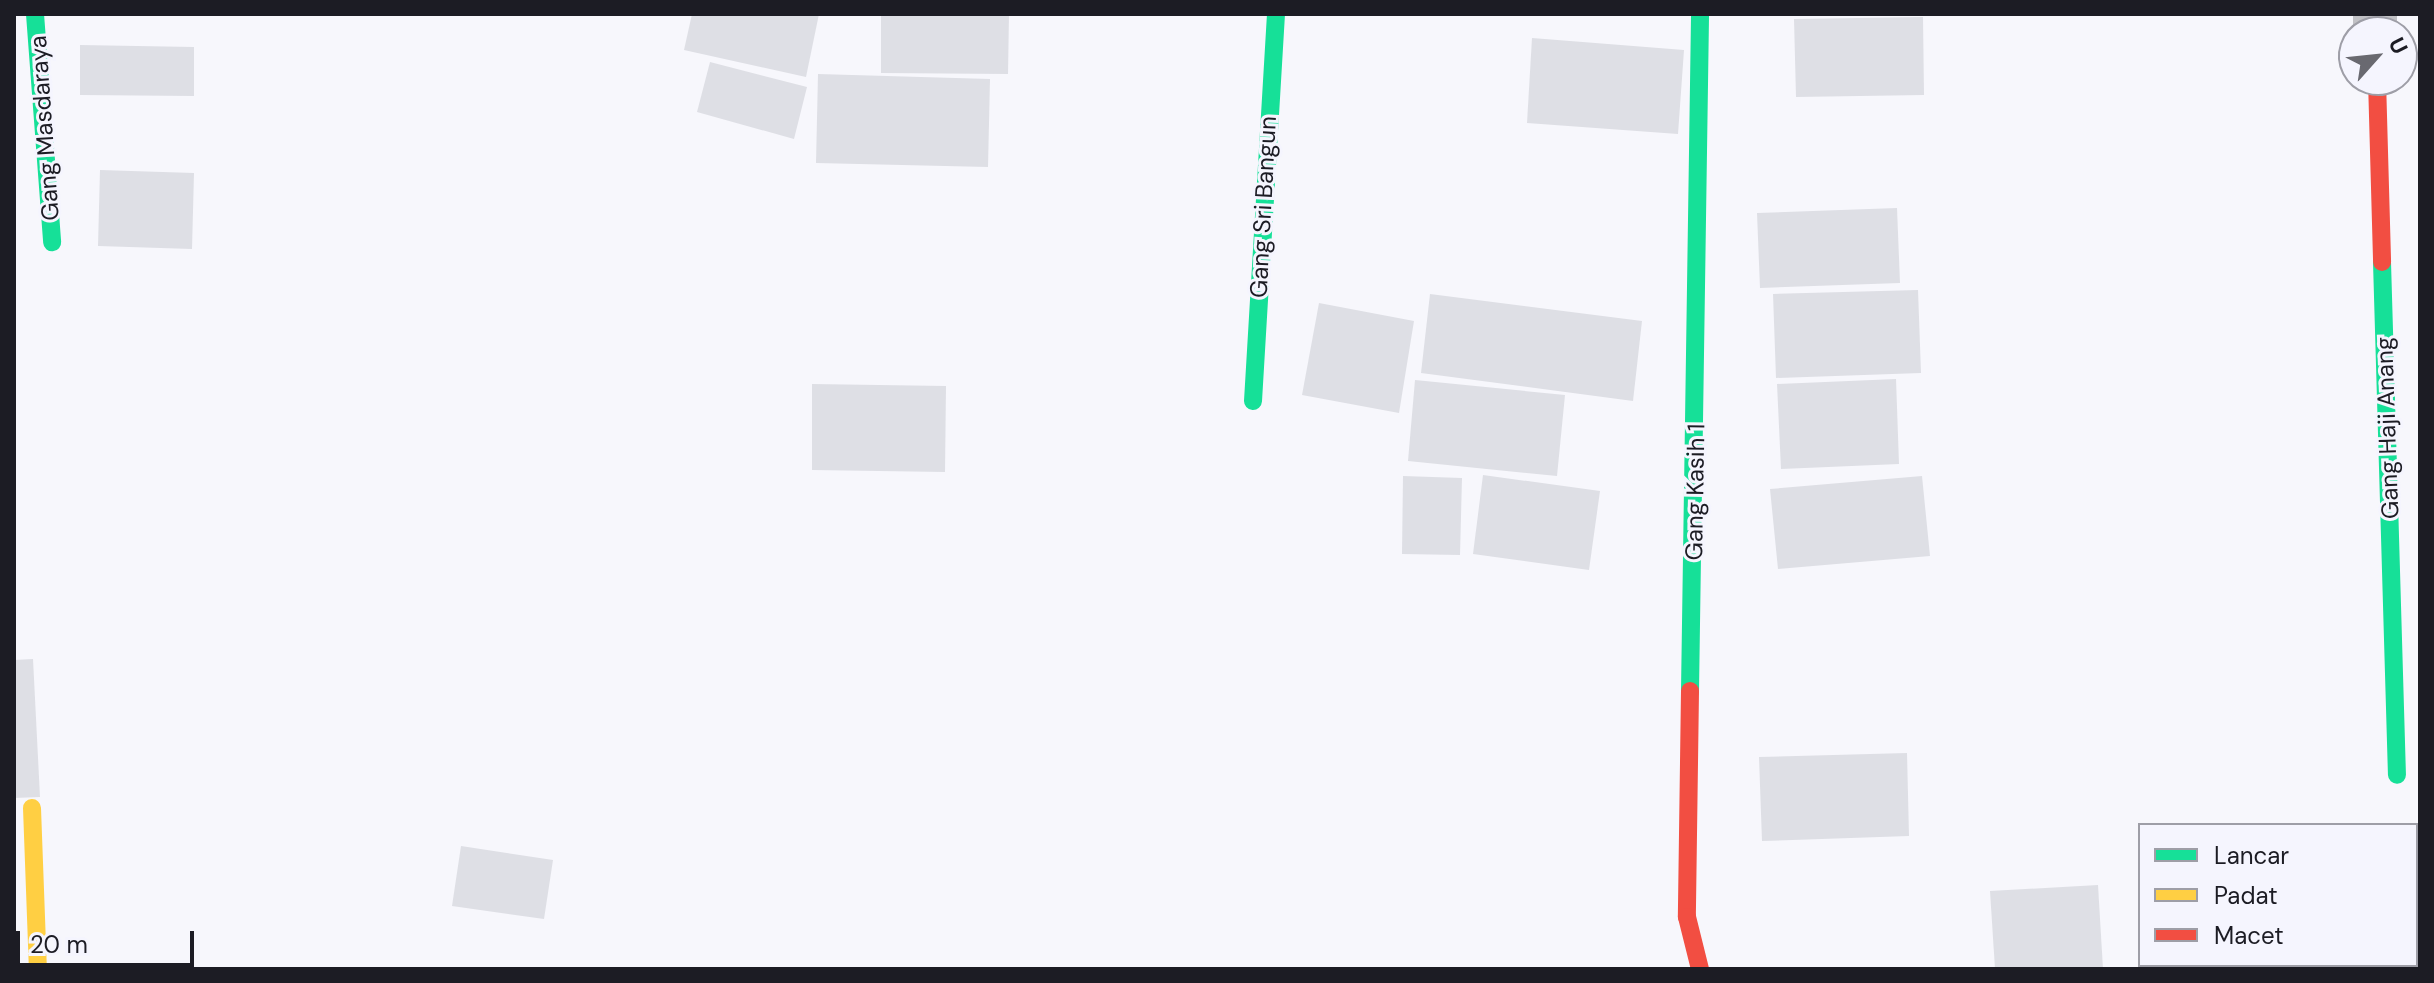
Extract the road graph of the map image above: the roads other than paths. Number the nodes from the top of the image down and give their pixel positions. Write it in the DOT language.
graph roads {
  1 [pos="35,14"];
  2 [pos="1276,14"];
  3 [pos="1700,14"];
  4 [pos="2377,96"];
  5 [pos="52,242"];
  6 [pos="1253,401"];
  7 [pos="2397,775"];
  8 [pos="32,808"];
  9 [pos="38,969"];
  10 [pos="1700,969"];
  1 -- 5 [label="street, Gang Masdaraya"];
  2 -- 6 [label="street, Gang Sri Bangun"];
  3 -- 10 [label="street, Gang Kasih 1"];
  4 -- 7 [label="street, Gang Haji Anang"];
  8 -- 9 [label="street"];
}
